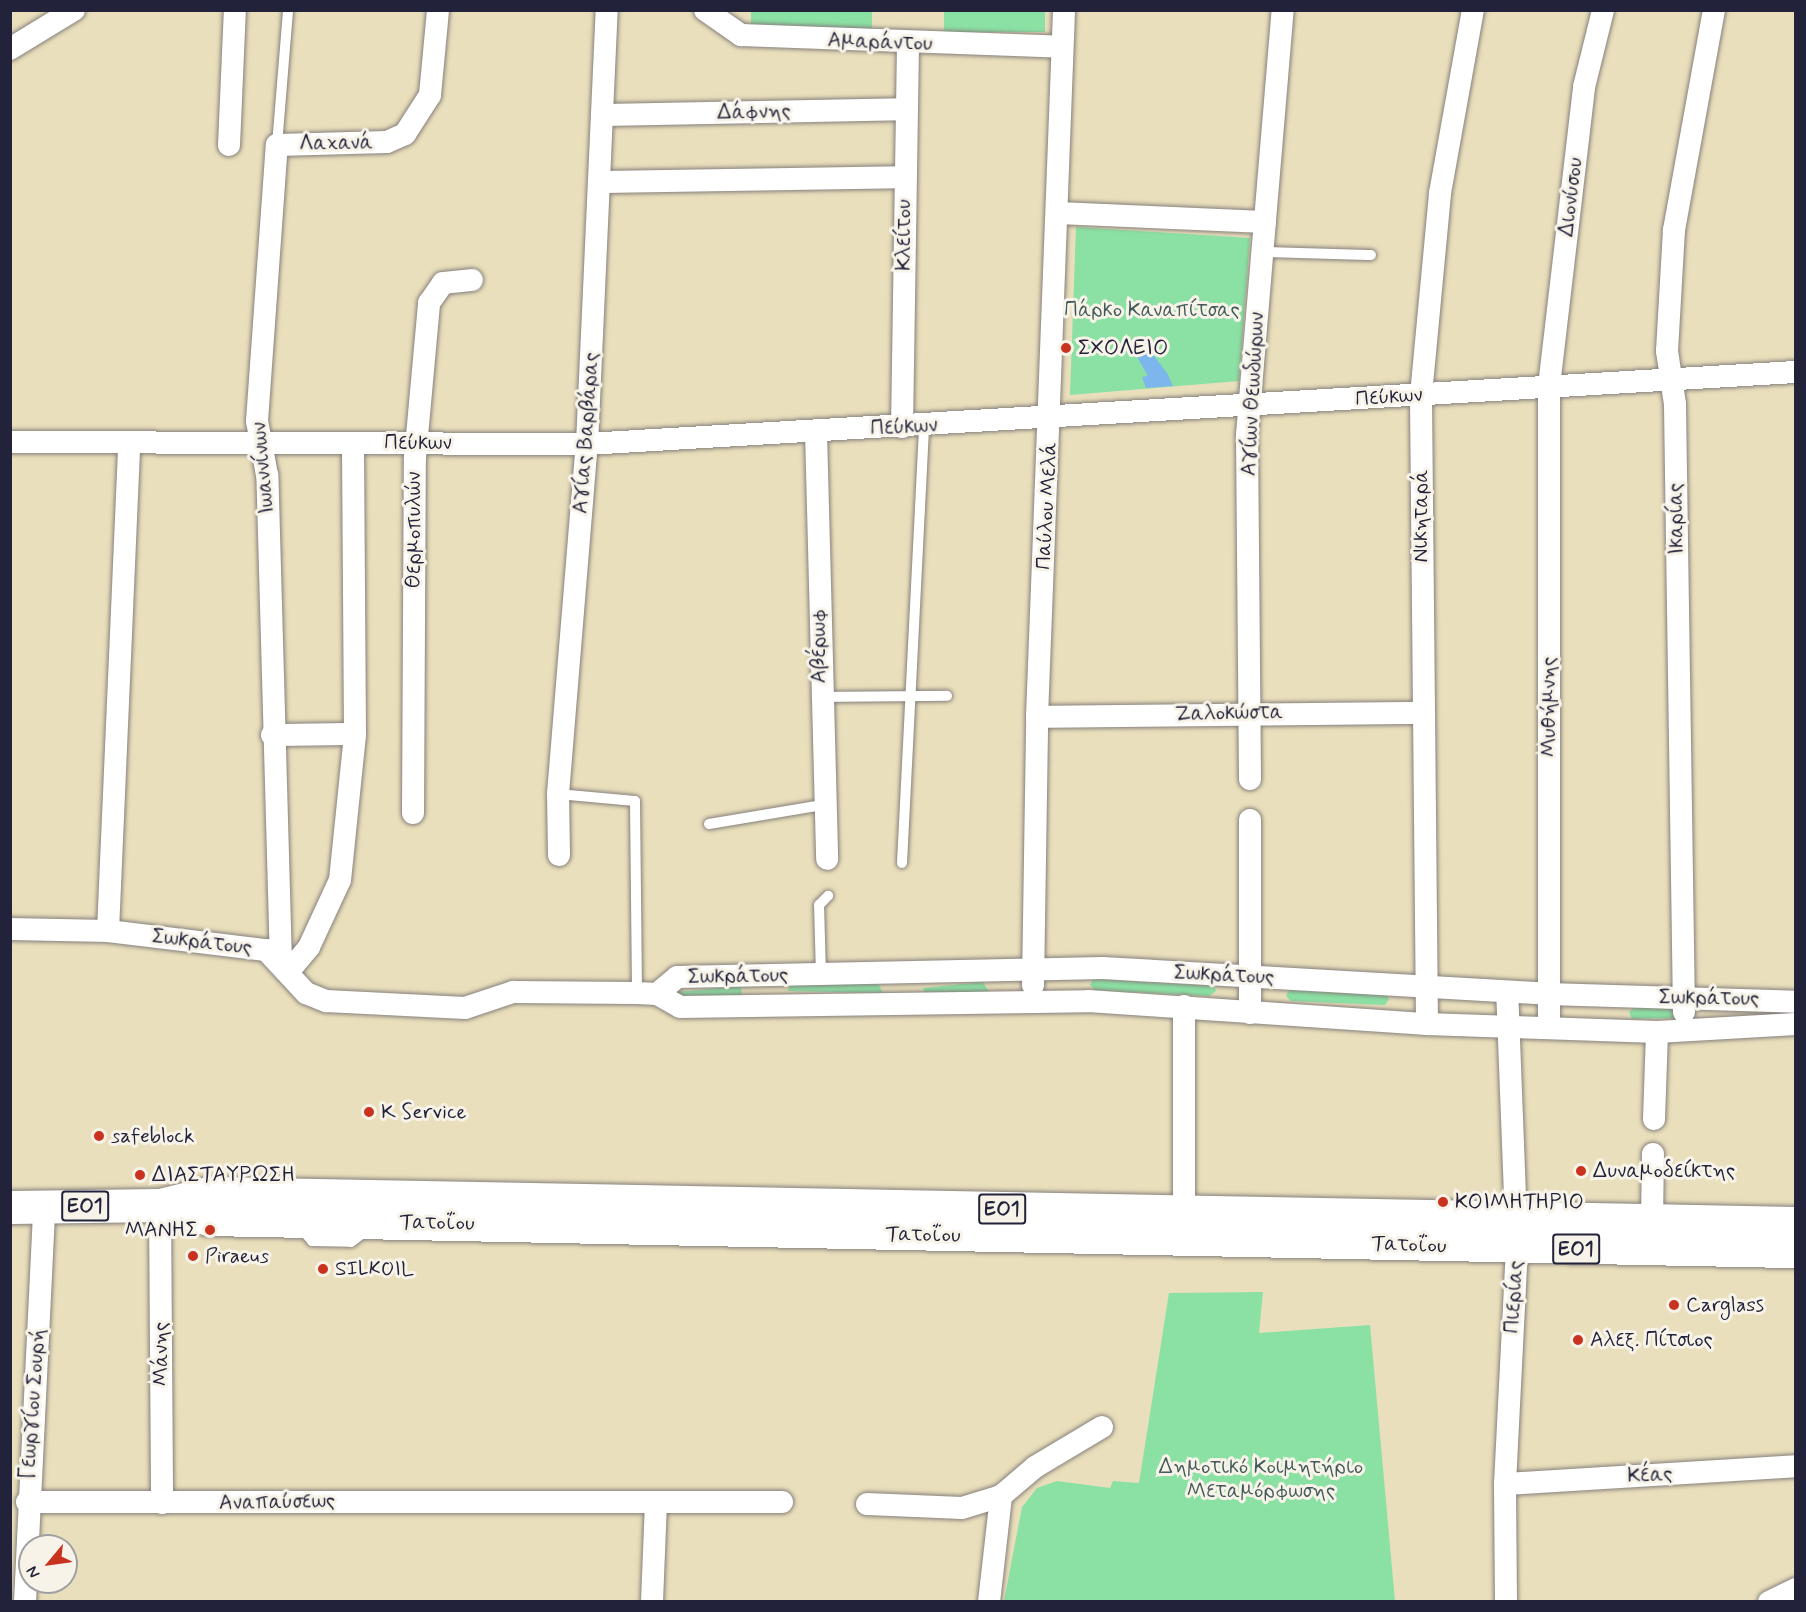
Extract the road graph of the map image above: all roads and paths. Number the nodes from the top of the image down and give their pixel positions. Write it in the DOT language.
graph roads {
  1 [pos="74,10"];
  2 [pos="236,10"];
  3 [pos="288,10"];
  4 [pos="438,10"];
  5 [pos="607,10"];
  6 [pos="705,10"];
  7 [pos="1064,10"];
  8 [pos="1283,10"];
  9 [pos="1473,10"];
  10 [pos="1603,10"];
  11 [pos="1714,10"];
  12 [pos="908,43"];
  13 [pos="1062,47"];
  14 [pos="10,49"];
  15 [pos="905,109"];
  16 [pos="602,115"];
  17 [pos="229,145"];
  18 [pos="277,145"];
  19 [pos="905,177"];
  20 [pos="599,182"];
  21 [pos="1058,213"];
  22 [pos="1265,222"];
  23 [pos="1263,252"];
  24 [pos="1371,255"];
  25 [pos="472,280"];
  26 [pos="1796,372"];
  27 [pos="1672,380"];
  28 [pos="1550,386"];
  29 [pos="1421,395"];
  30 [pos="1251,406"];
  31 [pos="1051,419"];
  32 [pos="913,427"];
  33 [pos="816,432"];
  34 [pos="10,442"];
  35 [pos="415,442"];
  36 [pos="129,444"];
  37 [pos="353,444"];
  38 [pos="587,444"];
  39 [pos="260,446"];
  40 [pos="908,696"];
  41 [pos="947,696"];
  42 [pos="819,697"];
  43 [pos="1249,712"];
  44 [pos="1420,713"];
  45 [pos="1037,717"];
  46 [pos="355,734"];
  47 [pos="273,735"];
  48 [pos="1250,779"];
  49 [pos="558,794"];
  50 [pos="822,805"];
  51 [pos="413,813"];
  52 [pos="1250,820"];
  53 [pos="709,824"];
  54 [pos="559,855"];
  55 [pos="827,859"];
  56 [pos="902,863"];
  57 [pos="828,896"];
  58 [pos="10,929"];
  59 [pos="108,931"];
  60 [pos="285,967"];
  61 [pos="1034,970"];
  62 [pos="902,972"];
  63 [pos="773,975"];
  64 [pos="821,975"];
  65 [pos="1250,977"];
  66 [pos="1428,986"];
  67 [pos="1507,992"];
  68 [pos="647,993"];
  69 [pos="1548,994"];
  70 [pos="1684,998"];
  71 [pos="1033,1002"];
  72 [pos="1796,1002"];
  73 [pos="901,1006"];
  74 [pos="1184,1006"];
  75 [pos="774,1008"];
  76 [pos="1250,1013"];
  77 [pos="1427,1024"];
  78 [pos="1796,1024"];
  79 [pos="1507,1026"];
  80 [pos="1549,1028"];
  81 [pos="1657,1032"];
  82 [pos="1685,1032"];
  83 [pos="1654,1119"];
  84 [pos="1653,1154"];
  85 [pos="160,1205"];
  86 [pos="44,1207"];
  87 [pos="10,1208"];
  88 [pos="1184,1213"];
  89 [pos="1652,1223"];
  90 [pos="1796,1223"];
  91 [pos="1517,1235"];
  92 [pos="1796,1251"];
  93 [pos="1102,1427"];
  94 [pos="1796,1466"];
  95 [pos="1505,1484"];
  96 [pos="1001,1496"];
  97 [pos="27,1502"];
  98 [pos="656,1502"];
  99 [pos="782,1502"];
  100 [pos="162,1503"];
  101 [pos="867,1504"];
  102 [pos="1796,1589"];
  103 [pos="25,1602"];
  104 [pos="652,1602"];
  105 [pos="989,1602"];
  106 [pos="1506,1602"];
  107 [pos="1768,1602"];
  1 -- 14 [label="street"];
  2 -- 17 [label="street"];
  3 -- 18 [label="lane, Ιωαννίνων"];
  4 -- 18 [label="street, Λαχανά"];
  5 -- 16 [label="street, Αγίας Βαρβάρας"];
  6 -- 12 [label="street, Αμαράντου"];
  7 -- 13 [label="street, Παύλου Μελά"];
  8 -- 22 [label="street, Αγίων Θεωδώρων"];
  9 -- 29 [label="street, Νικηταρά"];
  10 -- 28 [label="street, Διονύσου"];
  11 -- 27 [label="street, Ικαρίας"];
  12 -- 13 [label="street, Αμαράντου"];
  12 -- 15 [label="street, Κλείτου"];
  13 -- 21 [label="street, Παύλου Μελά"];
  15 -- 16 [label="street, Δάφνης"];
  15 -- 19 [label="street, Κλείτου"];
  16 -- 20 [label="street, Αγίας Βαρβάρας"];
  18 -- 39 [label="street, Ιωαννίνων"];
  19 -- 20 [label="street"];
  19 -- 32 [label="street, Κλείτου"];
  20 -- 38 [label="street, Αγίας Βαρβάρας"];
  21 -- 22 [label="street"];
  21 -- 31 [label="street, Παύλου Μελά"];
  22 -- 23 [label="street, Αγίων Θεωδώρων"];
  23 -- 24 [label="lane"];
  23 -- 30 [label="street, Αγίων Θεωδώρων"];
  25 -- 35 [label="street, Θερμοπυλών"];
  26 -- 27 [label="street, Πεύκων"];
  27 -- 28 [label="street, Πεύκων"];
  27 -- 70 [label="street, Ικαρίας"];
  28 -- 29 [label="street, Πεύκων"];
  28 -- 69 [label="street, Μυθήμνης"];
  29 -- 30 [label="street, Πεύκων"];
  29 -- 44 [label="street, Νικηταρά"];
  30 -- 31 [label="street, Πεύκων"];
  30 -- 43 [label="street, Αγίων Θεωδώρων"];
  31 -- 32 [label="street, Πεύκων"];
  31 -- 45 [label="street, Παύλου Μελά"];
  32 -- 33 [label="street, Πεύκων"];
  32 -- 40 [label="lane"];
  33 -- 38 [label="street, Πεύκων"];
  33 -- 42 [label="street, Αβέρωφ"];
  34 -- 36 [label="street, Πεύκων"];
  35 -- 37 [label="street, Πεύκων"];
  35 -- 38 [label="street, Πεύκων"];
  35 -- 51 [label="street, Θερμοπυλών"];
  36 -- 39 [label="street, Πεύκων"];
  36 -- 59 [label="street"];
  37 -- 39 [label="street, Πεύκων"];
  37 -- 46 [label="street"];
  38 -- 49 [label="street, Αγίας Βαρβάρας"];
  39 -- 47 [label="street, Ιωαννίνων"];
  40 -- 41 [label="lane"];
  40 -- 42 [label="lane"];
  40 -- 56 [label="lane"];
  42 -- 50 [label="street, Αβέρωφ"];
  43 -- 44 [label="street, Ζαλοκώστα"];
  43 -- 45 [label="street, Ζαλοκώστα"];
  43 -- 48 [label="street, Αγίων Θεωδώρων"];
  44 -- 66 [label="street, Νικηταρά"];
  45 -- 61 [label="street, Παύλου Μελά"];
  46 -- 47 [label="street"];
  46 -- 60 [label="street"];
  47 -- 60 [label="street, Ιωαννίνων"];
  49 -- 54 [label="street, Αγίας Βαρβάρας"];
  49 -- 68 [label="lane"];
  50 -- 53 [label="lane"];
  50 -- 55 [label="street, Αβέρωφ"];
  52 -- 65 [label="street"];
  57 -- 64 [label="lane"];
  58 -- 59 [label="street, Σωκράτους"];
  59 -- 60 [label="street, Σωκράτους"];
  60 -- 68 [label="street, Σωκράτους"];
  61 -- 62 [label="street, Σωκράτους"];
  61 -- 65 [label="street, Σωκράτους"];
  61 -- 71 [label="street, Παύλου Μελά"];
  62 -- 64 [label="street, Σωκράτους"];
  62 -- 73 [label="street"];
  63 -- 64 [label="street, Σωκράτους"];
  63 -- 68 [label="street, Σωκράτους"];
  63 -- 75 [label="street"];
  65 -- 66 [label="street, Σωκράτους"];
  65 -- 76 [label="street"];
  66 -- 67 [label="street, Σωκράτους"];
  66 -- 77 [label="street, Νικηταρά"];
  67 -- 69 [label="street, Σωκράτους"];
  67 -- 79 [label="street, Πιερίας"];
  68 -- 75 [label="street, Σωκράτους"];
  69 -- 70 [label="street, Σωκράτους"];
  69 -- 80 [label="street, Μυθήμνης"];
  70 -- 72 [label="street, Σωκράτους"];
  70 -- 82 [label="street, Ικαρίας"];
  71 -- 73 [label="street, Σωκράτους"];
  71 -- 74 [label="street, Σωκράτους"];
  73 -- 75 [label="street, Σωκράτους"];
  74 -- 76 [label="street, Σωκράτους"];
  74 -- 88 [label="street"];
  76 -- 77 [label="street, Σωκράτους"];
  77 -- 79 [label="street, Σωκράτους"];
  78 -- 82 [label="street, Σωκράτους"];
  79 -- 80 [label="street, Σωκράτους"];
  79 -- 91 [label="street, Πιερίας"];
  80 -- 81 [label="street, Σωκράτους"];
  81 -- 82 [label="street, Σωκράτους"];
  81 -- 83 [label="street"];
  84 -- 89 [label="street"];
  85 -- 86 [label="main road, Τατοΐου / ΕΟ1"];
  85 -- 88 [label="main road, Τατοΐου / ΕΟ1"];
  85 -- 91 [label="main road, Τατοΐου / ΕΟ1"];
  85 -- 100 [label="street, Μάνης"];
  86 -- 87 [label="main road, Τατοΐου / ΕΟ1"];
  86 -- 97 [label="street, Γεωργίου Σουρή"];
  88 -- 91 [label="main road, Τατοΐου / ΕΟ1"];
  89 -- 90 [label="main road, Τατοΐου / ΕΟ1"];
  89 -- 91 [label="main road, Τατοΐου / ΕΟ1"];
  91 -- 92 [label="main road, Τατοΐου / ΕΟ1"];
  91 -- 95 [label="street, Πιερίας"];
  93 -- 96 [label="street"];
  94 -- 95 [label="street, Κέας"];
  95 -- 106 [label="street, Πιερίας"];
  96 -- 101 [label="street"];
  96 -- 105 [label="street"];
  97 -- 100 [label="street, Αναπαύσεως"];
  97 -- 103 [label="street, Γεωργίου Σουρή"];
  98 -- 99 [label="street, Αναπαύσεως"];
  98 -- 100 [label="street, Αναπαύσεως"];
  98 -- 104 [label="street"];
  102 -- 107 [label="street"];
}
